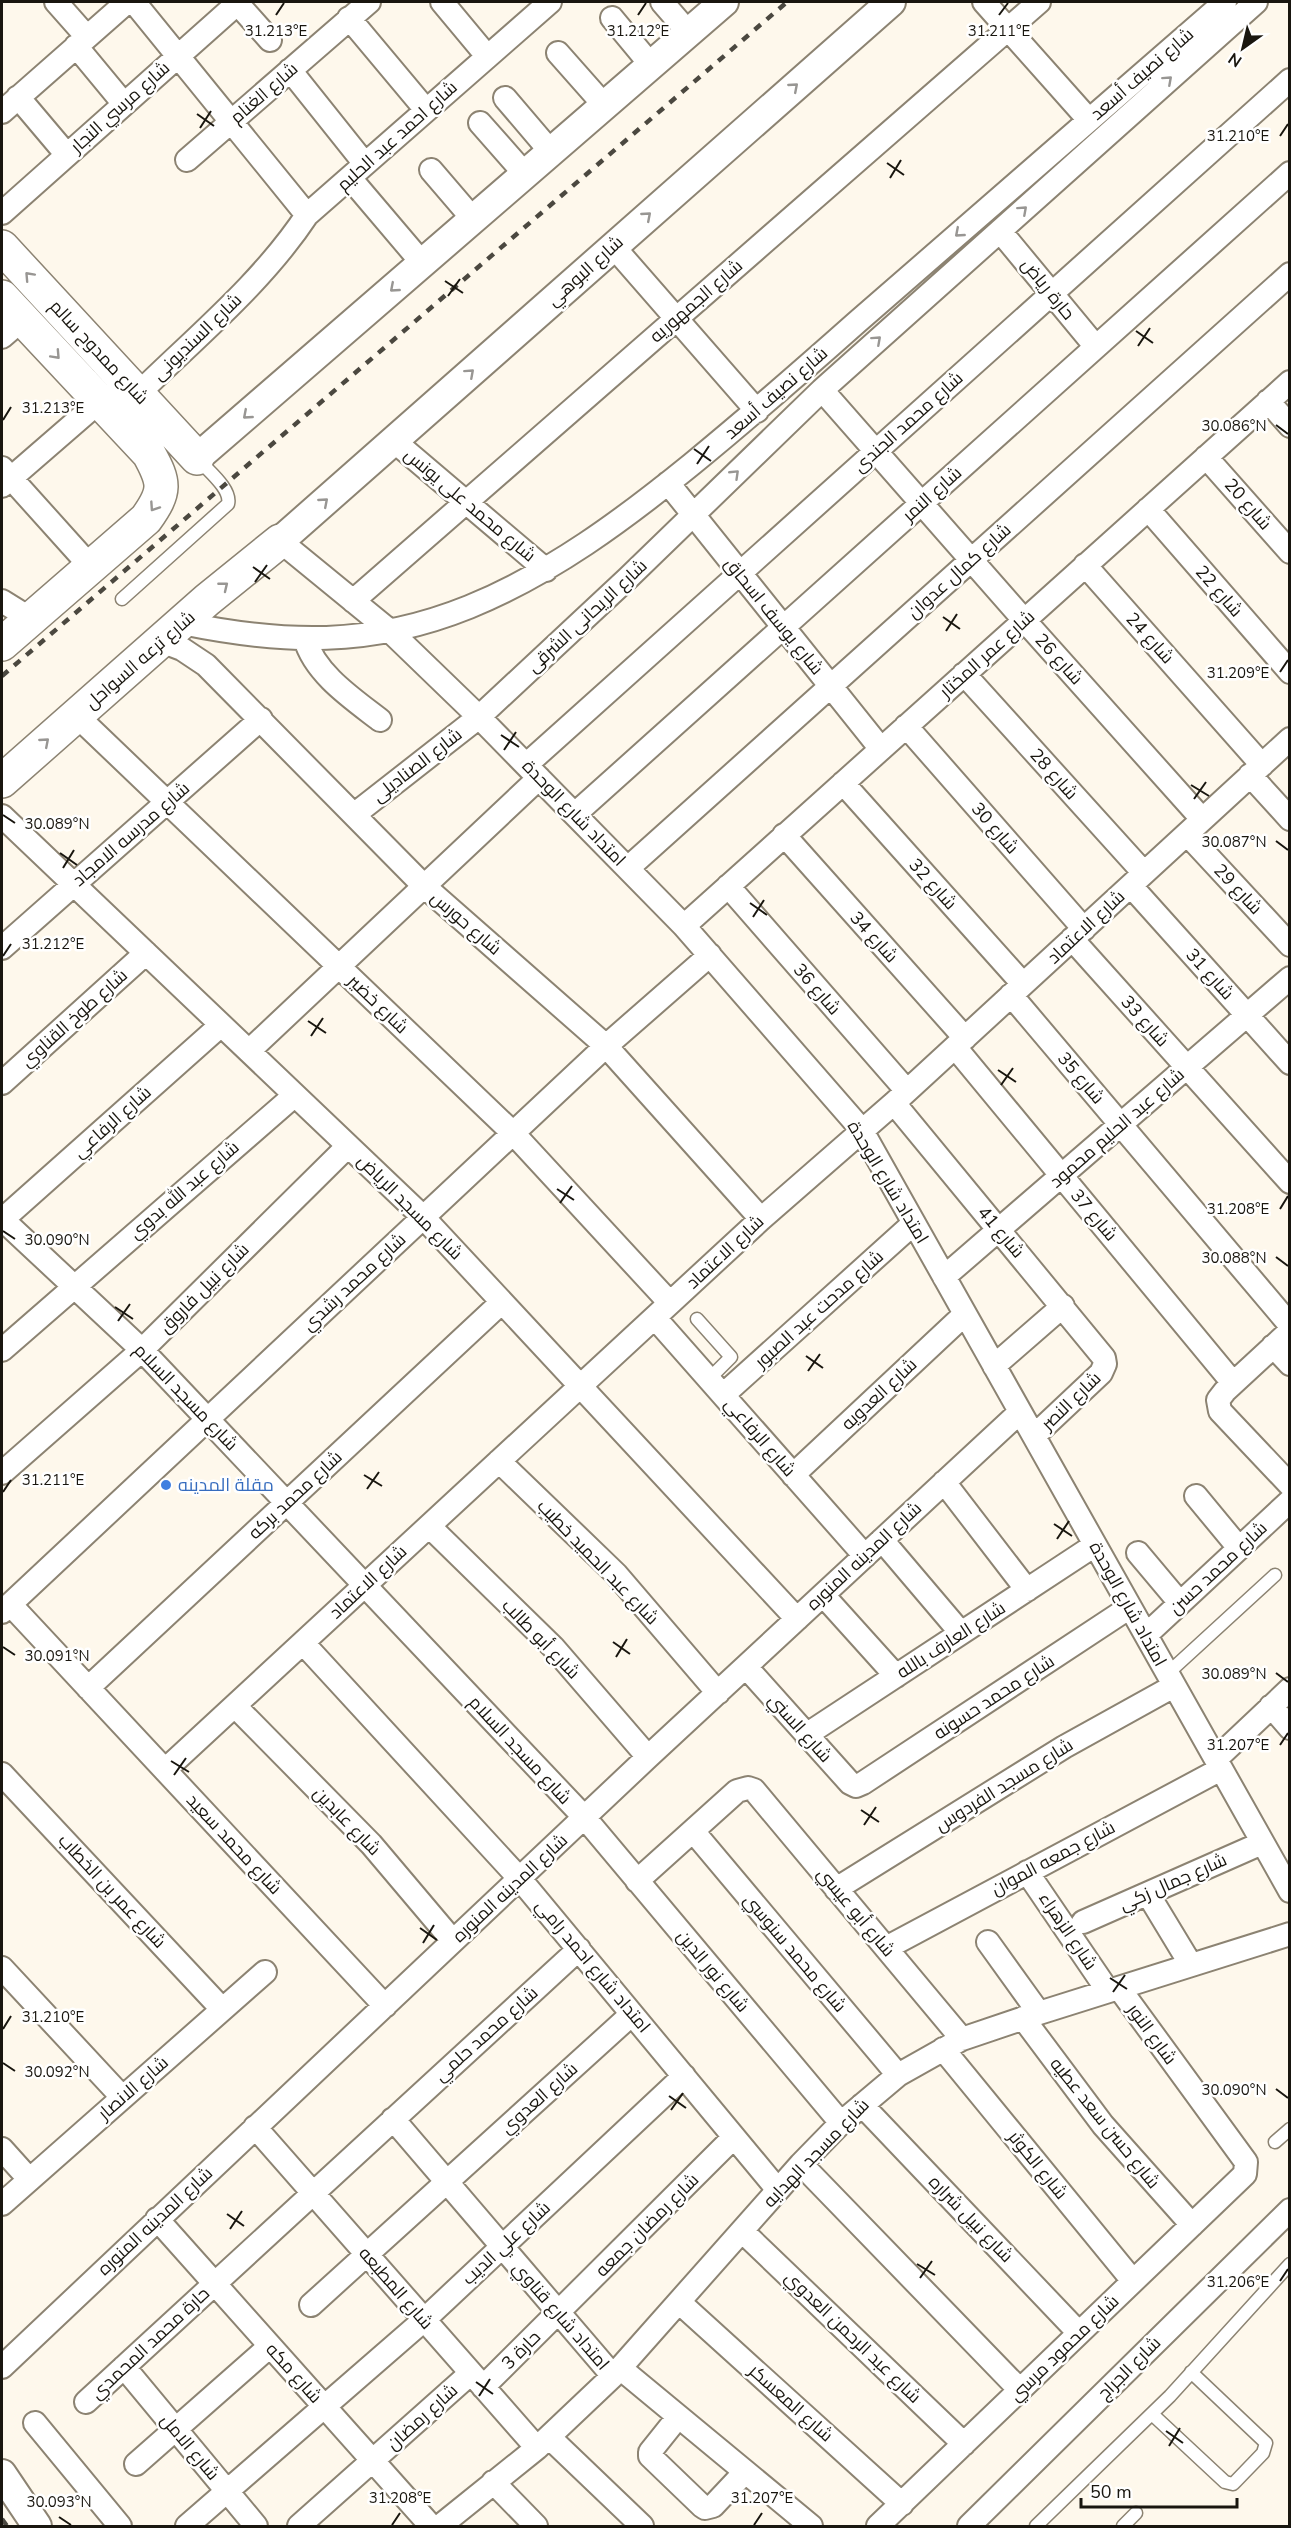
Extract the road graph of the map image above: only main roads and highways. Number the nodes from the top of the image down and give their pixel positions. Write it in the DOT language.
graph roads {
  1 [pos="2,247"];
  2 [pos="8,318"];
  3 [pos="197,458"];
  4 [pos="280,541"];
  5 [pos="2,644"];
  6 [pos="2,781"];
  3 -- 1 [label="main road, شارع ممدوح سالم, one-way"];
  2 -- 5 [label="main road, شارع ممدوح سالم, one-way"];
  6 -- 4 [label="main road, شارع ترعه السواحل, one-way"];
}
